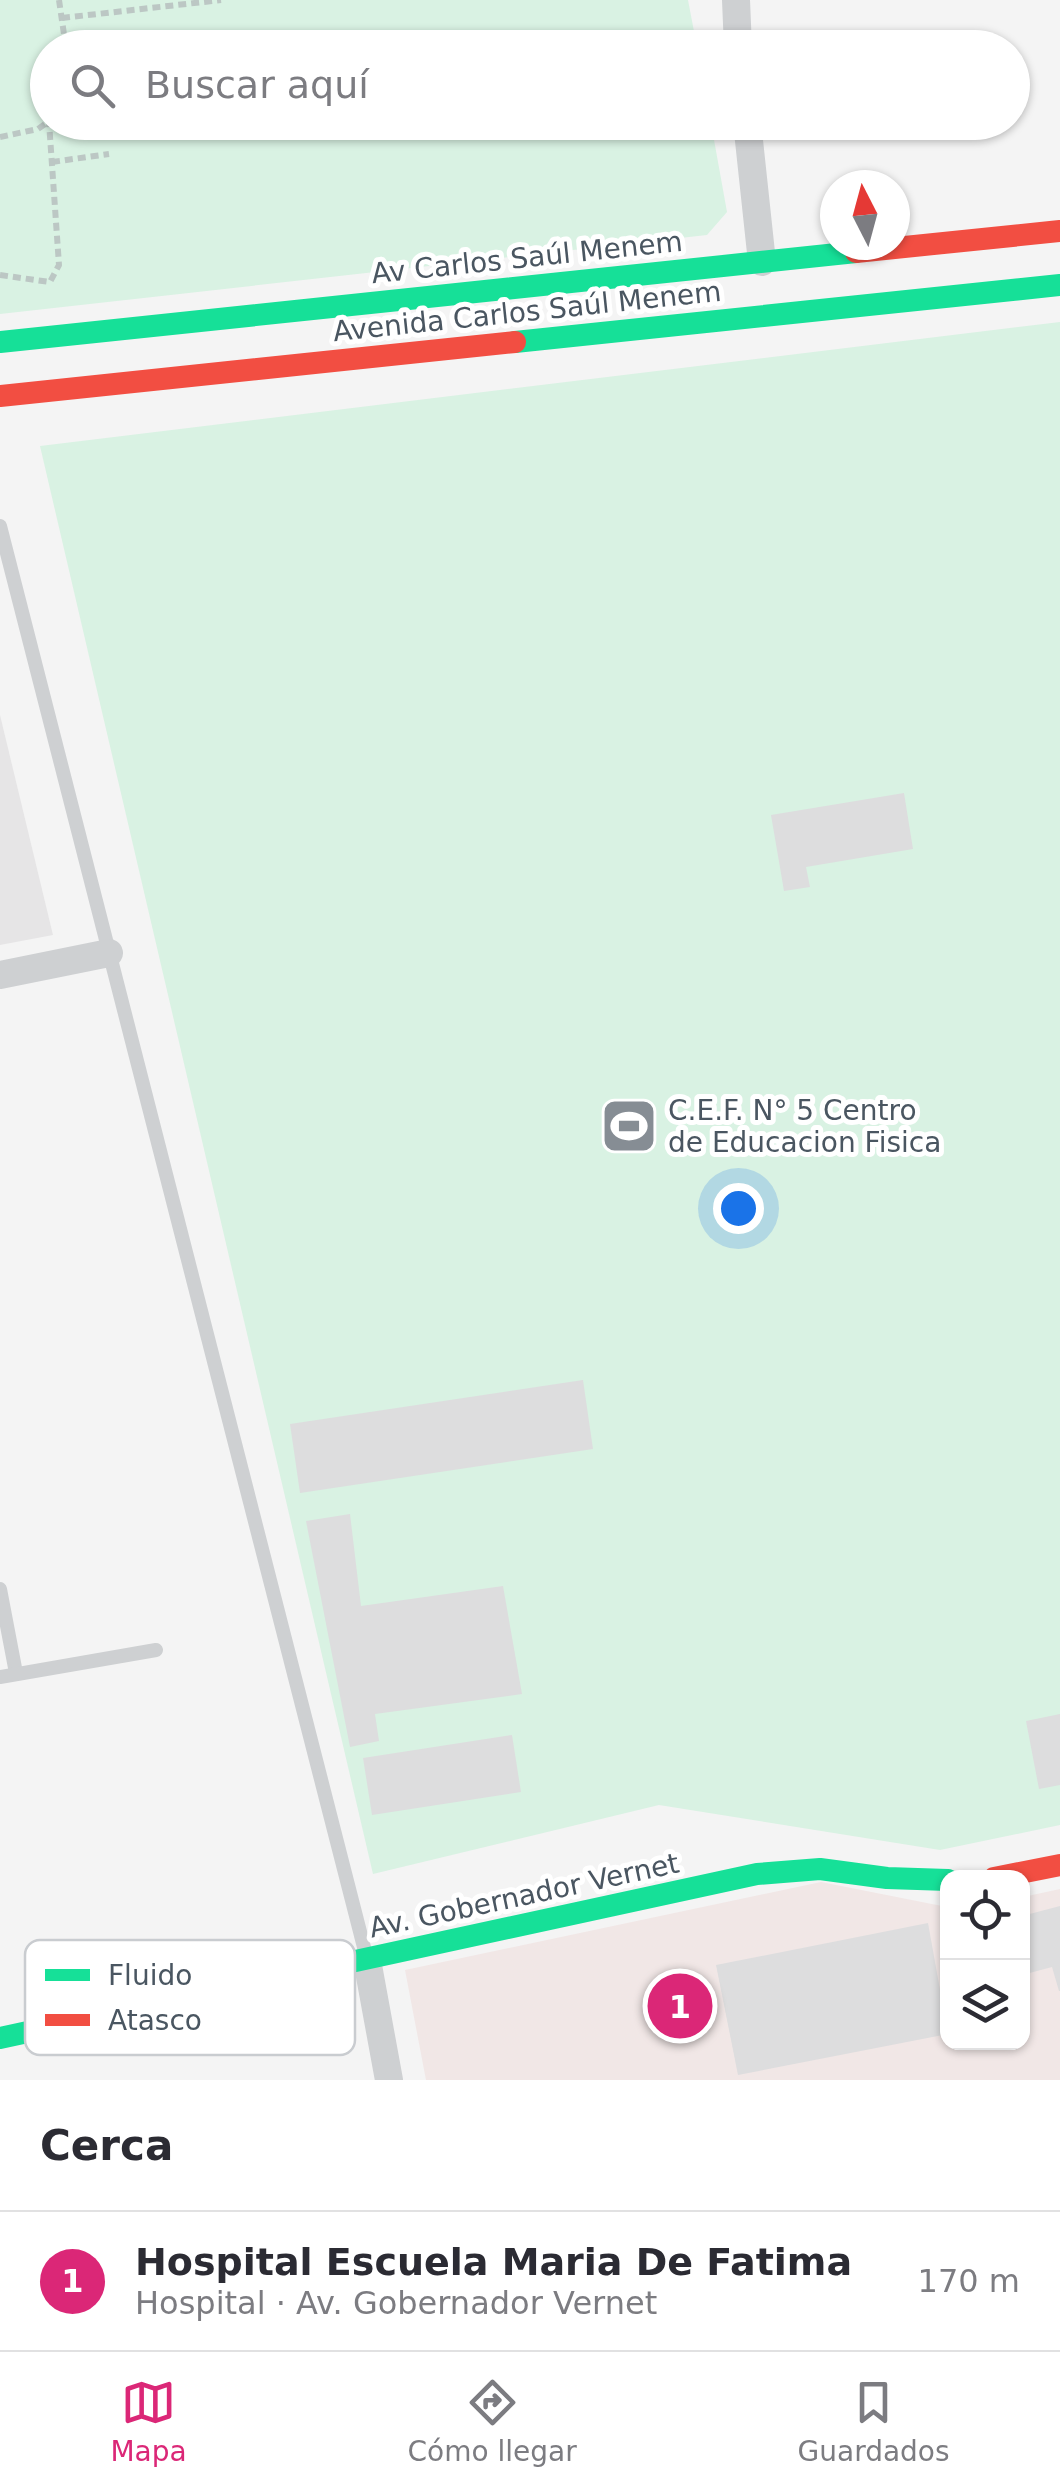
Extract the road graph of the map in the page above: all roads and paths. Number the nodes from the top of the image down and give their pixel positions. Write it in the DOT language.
graph roads {
  1 [pos="59,0"];
  2 [pos="222,0"];
  3 [pos="736,0"];
  4 [pos="62,18"];
  5 [pos="64,30"];
  6 [pos="737,30"];
  7 [pos="30,130"];
  8 [pos="0,138"];
  9 [pos="50,140"];
  10 [pos="749,140"];
  11 [pos="109,154"];
  12 [pos="52,162"];
  13 [pos="1060,231"];
  14 [pos="762,262"];
  15 [pos="0,274"];
  16 [pos="1060,285"];
  17 [pos="0,342"];
  18 [pos="0,396"];
  19 [pos="0,526"];
  20 [pos="110,952"];
  21 [pos="0,975"];
  22 [pos="0,1589"];
  23 [pos="156,1650"];
  24 [pos="16,1673"];
  25 [pos="0,1676"];
  26 [pos="1060,1865"];
  27 [pos="1030,1871"];
  28 [pos="940,1880"];
  29 [pos="367,1960"];
  30 [pos="355,1963"];
  31 [pos="25,2033"];
  32 [pos="0,2038"];
  33 [pos="389,2080"];
  1 -- 4 [label="path"];
  2 -- 4 [label="path"];
  3 -- 6 [label="street"];
  4 -- 5 [label="path"];
  7 -- 8 [label="path"];
  9 -- 12 [label="path"];
  10 -- 14 [label="street"];
  11 -- 12 [label="path"];
  12 -- 15 [label="path"];
  13 -- 14 [label="street, Av Carlos Saúl Menem"];
  14 -- 17 [label="street, Av Carlos Saúl Menem"];
  16 -- 18 [label="street, Avenida Carlos Saúl Menem"];
  19 -- 20 [label="lane"];
  20 -- 21 [label="street"];
  20 -- 29 [label="lane"];
  22 -- 24 [label="lane"];
  23 -- 24 [label="lane"];
  24 -- 25 [label="lane"];
  26 -- 27 [label="street"];
  28 -- 29 [label="street, Av. Gobernador Vernet"];
  29 -- 30 [label="street, Av. Gobernador Vernet"];
  29 -- 33 [label="street"];
  31 -- 32 [label="street, Av. Gobernador Vernet"];
}
